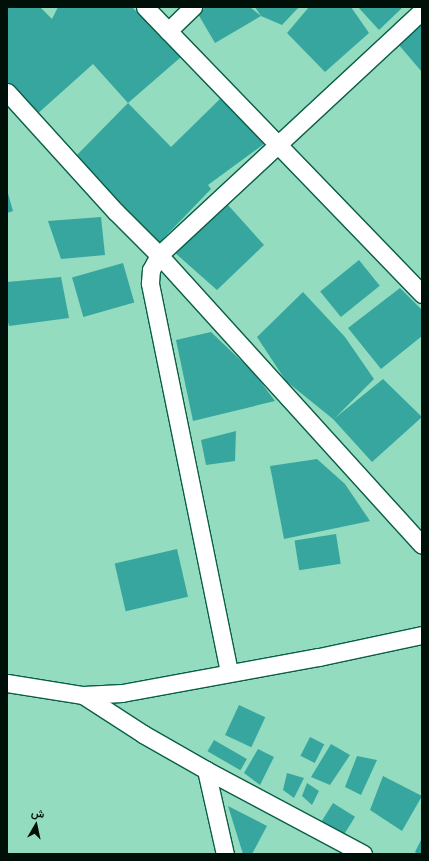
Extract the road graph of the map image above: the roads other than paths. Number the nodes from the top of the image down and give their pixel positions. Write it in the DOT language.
graph roads {
  1 [pos="145,7"];
  2 [pos="193,7"];
  3 [pos="422,11"];
  4 [pos="168,31"];
  5 [pos="7,92"];
  6 [pos="278,144"];
  7 [pos="159,254"];
  8 [pos="422,294"];
  9 [pos="422,545"];
  10 [pos="422,635"];
  11 [pos="229,672"];
  12 [pos="7,683"];
  13 [pos="83,694"];
  14 [pos="206,770"];
  15 [pos="344,850"];
  16 [pos="225,854"];
  17 [pos="363,854"];
  1 -- 4 [label="street"];
  2 -- 4 [label="street"];
  3 -- 6 [label="street"];
  4 -- 6 [label="street"];
  5 -- 7 [label="street"];
  6 -- 7 [label="street"];
  6 -- 8 [label="street"];
  7 -- 9 [label="street"];
  7 -- 11 [label="street"];
  10 -- 11 [label="street"];
  11 -- 13 [label="street"];
  12 -- 13 [label="street"];
  13 -- 14 [label="street"];
  14 -- 15 [label="street"];
  14 -- 16 [label="street"];
  15 -- 17 [label="street"];
}
